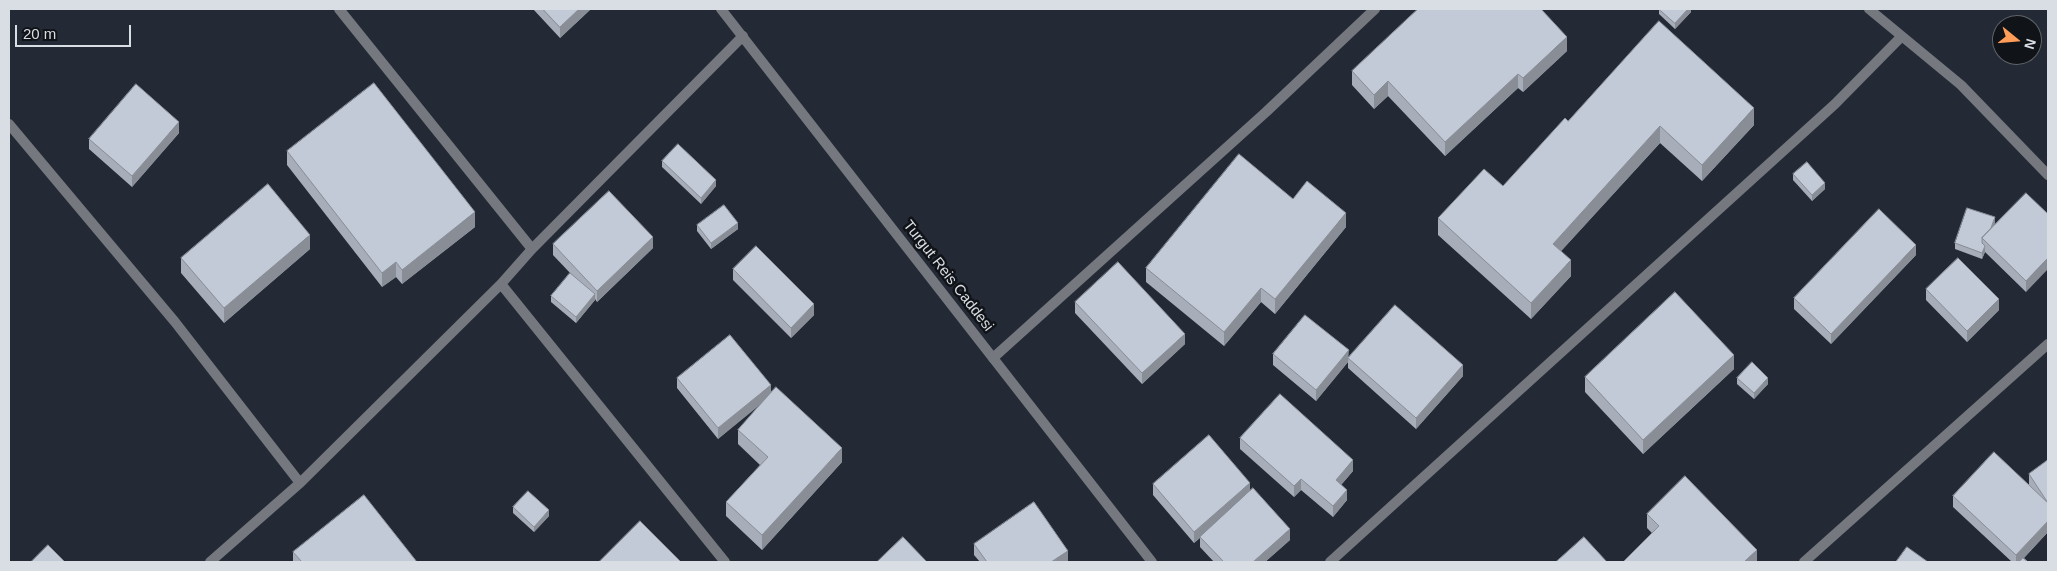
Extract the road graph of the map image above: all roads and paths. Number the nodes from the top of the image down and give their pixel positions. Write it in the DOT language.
graph roads {
  1 [pos="339,9"];
  2 [pos="721,9"];
  3 [pos="1375,9"];
  4 [pos="1869,9"];
  5 [pos="743,36"];
  6 [pos="1901,36"];
  7 [pos="9,124"];
  8 [pos="2048,175"];
  9 [pos="532,249"];
  10 [pos="501,284"];
  11 [pos="2048,344"];
  12 [pos="993,358"];
  13 [pos="300,483"];
  14 [pos="210,562"];
  15 [pos="725,562"];
  16 [pos="1152,562"];
  17 [pos="1330,562"];
  18 [pos="1804,562"];
  1 -- 9 [label="street"];
  2 -- 5 [label="street, Turgut Reis Caddesi"];
  3 -- 12 [label="street"];
  4 -- 6 [label="street"];
  5 -- 9 [label="street"];
  5 -- 12 [label="street, Turgut Reis Caddesi"];
  6 -- 8 [label="street"];
  6 -- 17 [label="street"];
  7 -- 13 [label="street"];
  9 -- 10 [label="street"];
  10 -- 13 [label="street"];
  10 -- 15 [label="street"];
  11 -- 18 [label="street"];
  12 -- 16 [label="street, Turgut Reis Caddesi"];
  13 -- 14 [label="street"];
}
